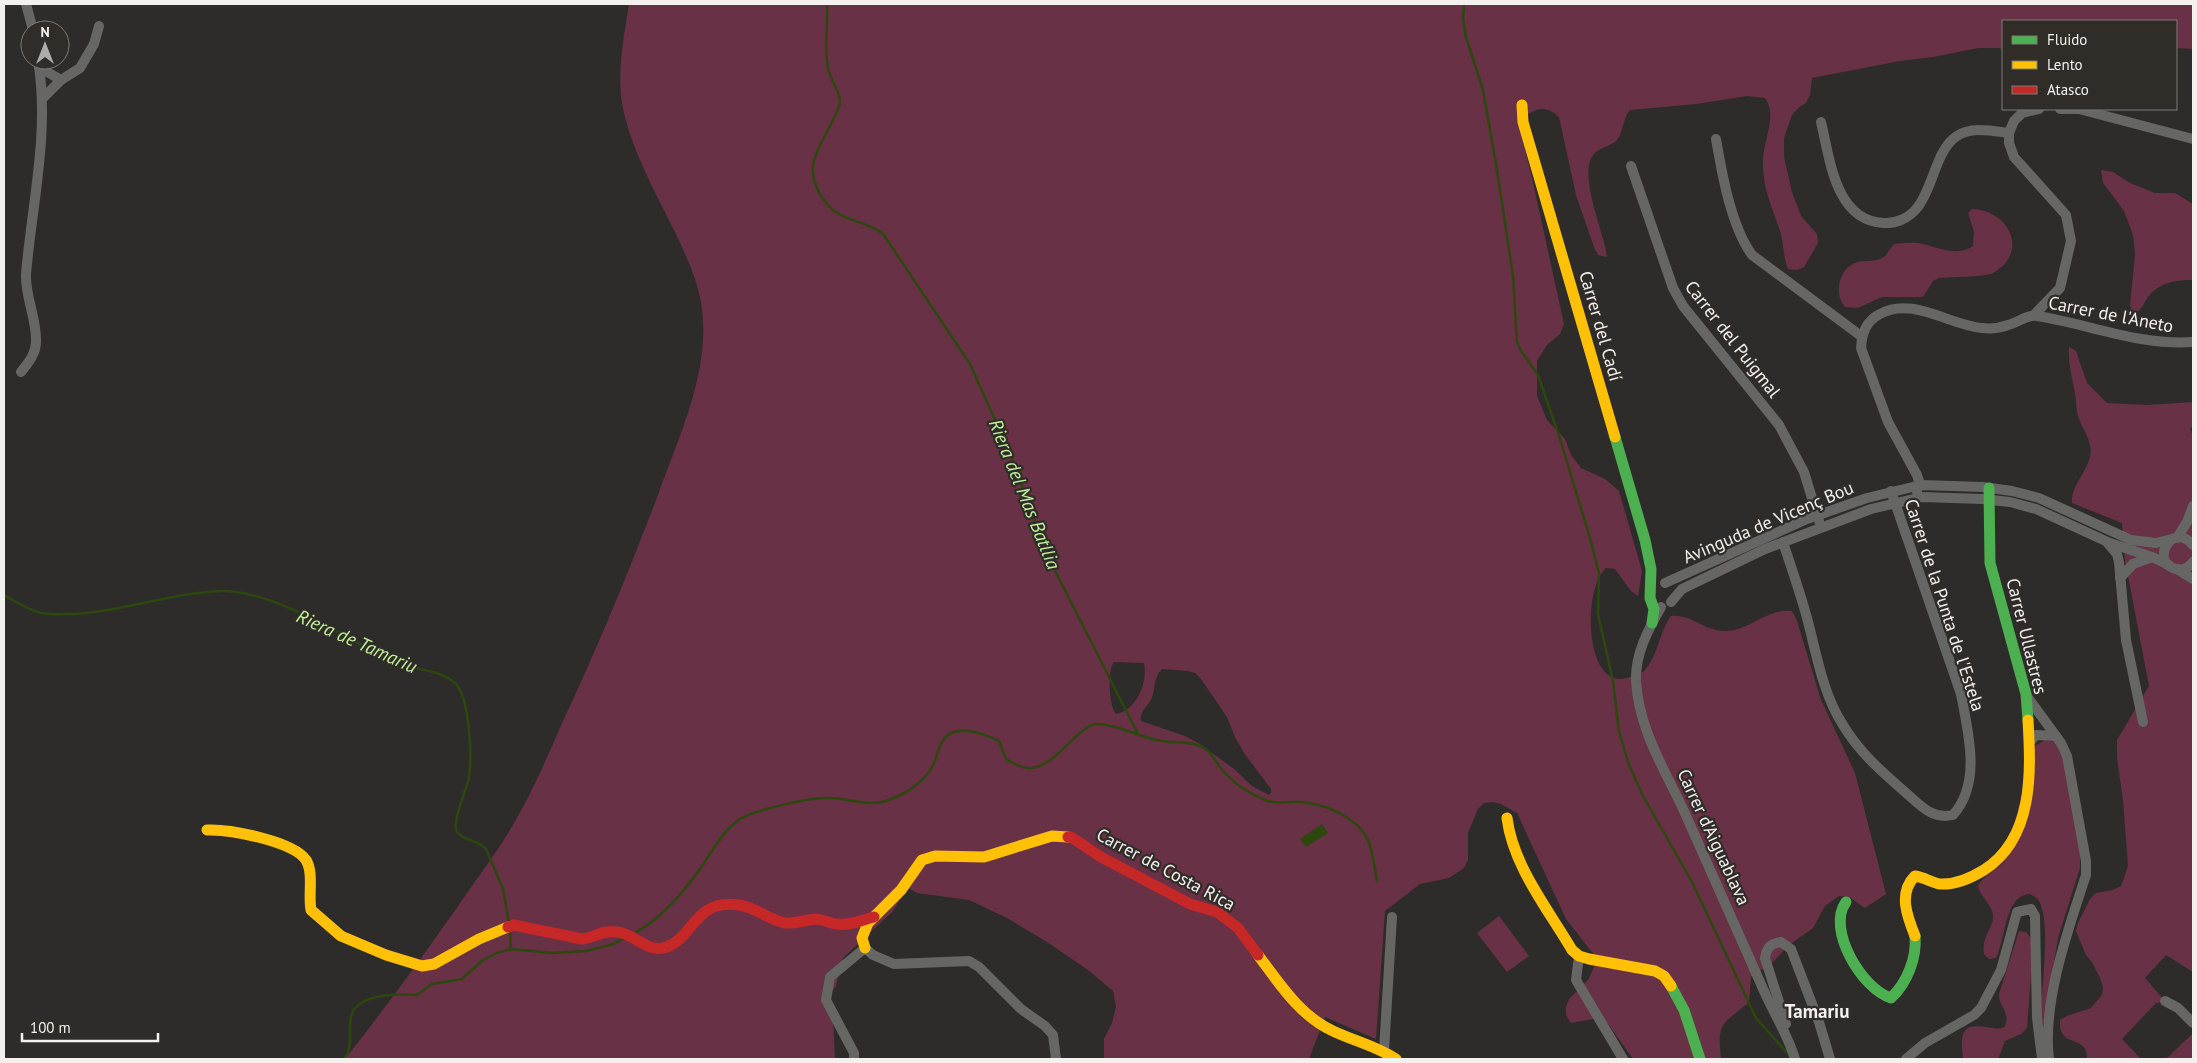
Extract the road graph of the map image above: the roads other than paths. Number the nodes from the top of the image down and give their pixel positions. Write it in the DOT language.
graph roads {
  1 [pos="26,4"];
  2 [pos="30,20"];
  3 [pos="99,26"];
  4 [pos="40,70"];
  5 [pos="47,70"];
  6 [pos="61,80"];
  7 [pos="42,99"];
  8 [pos="1522,105"];
  9 [pos="2034,110"];
  10 [pos="2083,110"];
  11 [pos="1821,122"];
  12 [pos="2009,133"];
  13 [pos="1716,139"];
  14 [pos="2193,139"];
  15 [pos="1631,166"];
  16 [pos="2034,315"];
  17 [pos="1861,336"];
  18 [pos="2193,342"];
  19 [pos="21,372"];
  20 [pos="1917,486"];
  21 [pos="1891,492"];
  22 [pos="1989,494"];
  23 [pos="1918,498"];
  24 [pos="1894,502"];
  25 [pos="2193,507"];
  26 [pos="1817,516"];
  27 [pos="1821,526"];
  28 [pos="2174,538"];
  29 [pos="2106,541"];
  30 [pos="1783,542"];
  31 [pos="2193,545"];
  32 [pos="1649,557"];
  33 [pos="2152,557"];
  34 [pos="2193,562"];
  35 [pos="2173,567"];
  36 [pos="2120,578"];
  37 [pos="2193,579"];
  38 [pos="1665,583"];
  39 [pos="1654,599"];
  40 [pos="1671,602"];
  41 [pos="1652,623"];
  42 [pos="2026,694"];
  43 [pos="2143,722"];
  44 [pos="2056,736"];
  45 [pos="2030,743"];
  46 [pos="1507,818"];
  47 [pos="207,830"];
  48 [pos="1846,902"];
  49 [pos="874,917"];
  50 [pos="1392,917"];
  51 [pos="865,948"];
  52 [pos="1579,956"];
  53 [pos="2165,1001"];
  54 [pos="2193,1023"];
  55 [pos="1791,1045"];
  56 [pos="1384,1051"];
  57 [pos="854,1059"];
  58 [pos="1056,1059"];
  59 [pos="1396,1059"];
  60 [pos="1623,1059"];
  61 [pos="1700,1059"];
  62 [pos="1796,1059"];
  63 [pos="1830,1059"];
  64 [pos="1906,1059"];
  65 [pos="2042,1059"];
  66 [pos="2049,1059"];
  1 -- 2 [label="street"];
  3 -- 6 [label="street"];
  4 -- 7 [label="street"];
  5 -- 6 [label="street"];
  6 -- 7 [label="street"];
  7 -- 19 [label="street"];
  8 -- 32 [label="street, Carrer del Cadí"];
  9 -- 12 [label="street"];
  10 -- 14 [label="street"];
  11 -- 12 [label="street"];
  12 -- 16 [label="street"];
  13 -- 17 [label="street"];
  15 -- 26 [label="street, Carrer del Puigmal"];
  16 -- 17 [label="street, Carrer de l'Aneto"];
  16 -- 18 [label="street, Carrer de l'Aneto"];
  17 -- 20 [label="street"];
  20 -- 21 [label="street, Avinguda de Vicenç Bou"];
  20 -- 22 [label="street, Avinguda de Vicenç Bou"];
  20 -- 23 [label="street"];
  21 -- 24 [label="street, Carrer de la Punta de l'Estela"];
  21 -- 26 [label="street, Avinguda de Vicenç Bou"];
  22 -- 23 [label="street, Avinguda de Vicenç Bou"];
  22 -- 28 [label="street, Avinguda de Vicenç Bou"];
  22 -- 29 [label="street, Avinguda de Vicenç Bou"];
  22 -- 42 [label="street, Carrer Ullastres"];
  23 -- 24 [label="street, Avinguda de Vicenç Bou"];
  24 -- 27 [label="street, Avinguda de Vicenç Bou"];
  24 -- 30 [label="street, Carrer de la Punta de l'Estela"];
  25 -- 28 [label="street"];
  26 -- 27 [label="street, Carrer del Puigmal"];
  26 -- 38 [label="street, Avinguda de Vicenç Bou"];
  27 -- 30 [label="street, Avinguda de Vicenç Bou"];
  28 -- 31 [label="street"];
  28 -- 35 [label="street"];
  29 -- 33 [label="street, Avinguda de Vicenç Bou"];
  29 -- 36 [label="street"];
  30 -- 40 [label="street, Avinguda de Vicenç Bou"];
  32 -- 38 [label="street, Carrer del Cadí"];
  32 -- 39 [label="street, Carrer del Cadí"];
  33 -- 35 [label="street, Avinguda de Vicenç Bou"];
  33 -- 36 [label="street"];
  34 -- 35 [label="street"];
  35 -- 37 [label="street, Avinguda de Vicenç Bou"];
  36 -- 43 [label="street"];
  38 -- 39 [label="street, Avinguda de Vicenç Bou"];
  38 -- 40 [label="street, Carrer del Cadí"];
  39 -- 40 [label="street, Avinguda de Vicenç Bou"];
  39 -- 41 [label="street, Carrer d'Aiguablava"];
  41 -- 55 [label="street, Carrer d'Aiguablava"];
  42 -- 44 [label="street"];
  42 -- 45 [label="street, Carrer Ullastres"];
  44 -- 45 [label="street"];
  44 -- 66 [label="street"];
  45 -- 48 [label="street, Carrer Ullastres"];
  46 -- 52 [label="street"];
  47 -- 49 [label="street"];
  49 -- 51 [label="street, Carrer de Costa Rica"];
  49 -- 56 [label="street, Carrer de Costa Rica"];
  50 -- 56 [label="street"];
  51 -- 57 [label="street"];
  51 -- 58 [label="street"];
  52 -- 60 [label="street"];
  52 -- 61 [label="street"];
  53 -- 54 [label="street"];
  55 -- 62 [label="street, Carrer d'Aiguablava"];
  55 -- 63 [label="street"];
  56 -- 59 [label="street, Carrer de Costa Rica"];
  64 -- 65 [label="street"];
}
